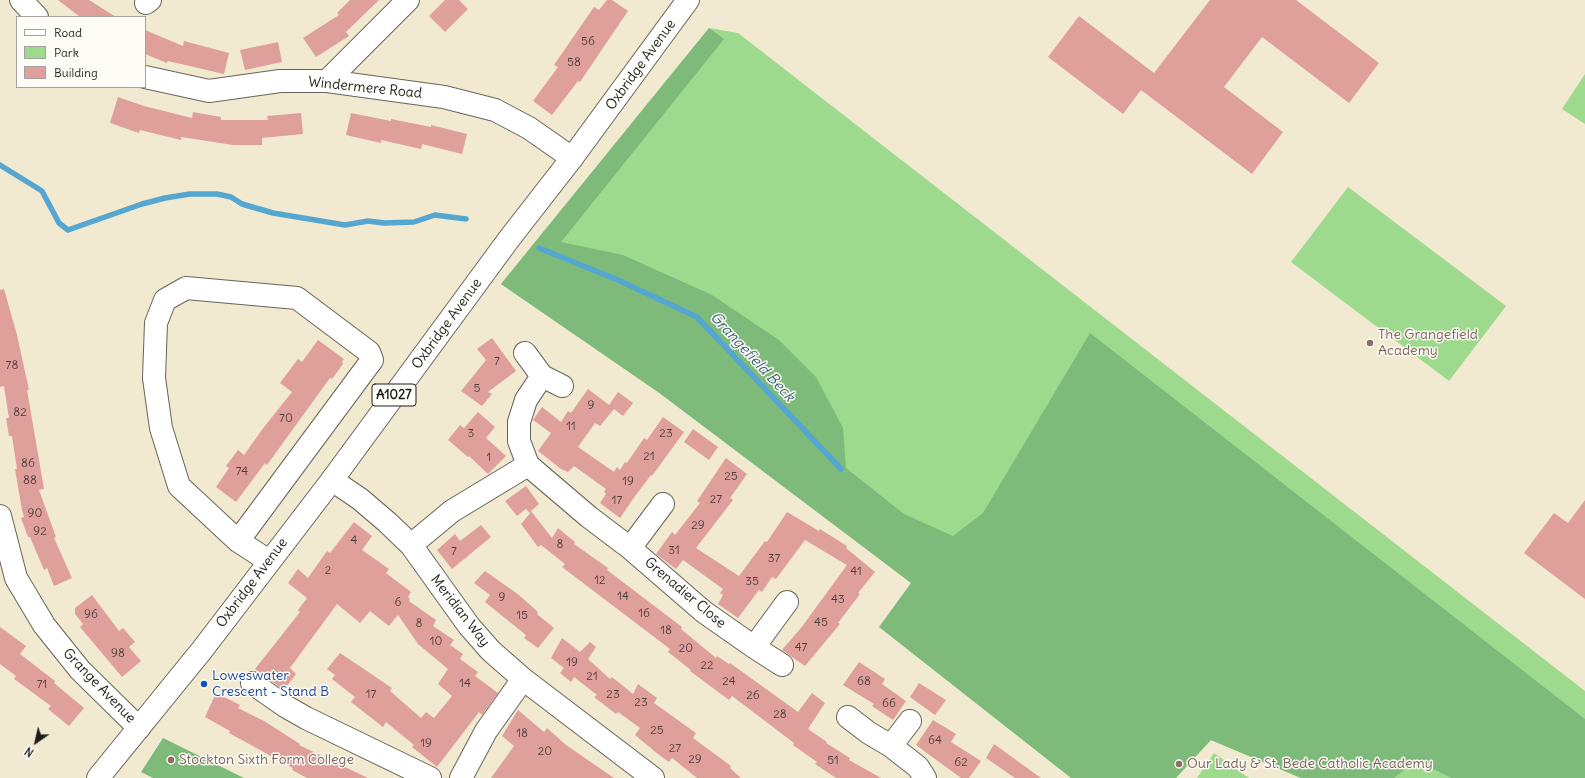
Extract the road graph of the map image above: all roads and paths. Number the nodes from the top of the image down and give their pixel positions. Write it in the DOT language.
graph roads {
  1 [pos="21,0"];
  2 [pos="408,0"];
  3 [pos="681,2"];
  4 [pos="36,16"];
  5 [pos="146,76"];
  6 [pos="327,81"];
  7 [pos="572,158"];
  8 [pos="525,354"];
  9 [pos="542,376"];
  10 [pos="562,386"];
  11 [pos="528,465"];
  12 [pos="332,480"];
  13 [pos="663,504"];
  14 [pos="0,516"];
  15 [pos="238,541"];
  16 [pos="410,545"];
  17 [pos="630,548"];
  18 [pos="269,561"];
  19 [pos="8,582"];
  20 [pos="787,602"];
  21 [pos="754,647"];
  22 [pos="782,665"];
  23 [pos="523,679"];
  24 [pos="252,683"];
  25 [pos="848,717"];
  26 [pos="910,721"];
  27 [pos="139,728"];
  28 [pos="892,746"];
  29 [pos="98,778"];
  30 [pos="430,778"];
  31 [pos="461,778"];
  32 [pos="653,778"];
  33 [pos="925,778"];
  1 -- 4 [label="street"];
  2 -- 6 [label="street"];
  3 -- 7 [label="street, Oxbridge Avenue / A1027"];
  5 -- 6 [label="street, Windermere Road"];
  6 -- 7 [label="street, Windermere Road"];
  7 -- 12 [label="street, Oxbridge Avenue / A1027"];
  8 -- 9 [label="street"];
  9 -- 10 [label="street"];
  9 -- 11 [label="street"];
  11 -- 16 [label="street"];
  11 -- 17 [label="street, Grenadier Close"];
  12 -- 16 [label="street, Meridian Way"];
  12 -- 18 [label="street, Oxbridge Avenue / A1027"];
  13 -- 17 [label="street, Grenadier Close"];
  14 -- 19 [label="street, Grange Avenue"];
  15 -- 15 [label="street"];
  15 -- 18 [label="street"];
  16 -- 23 [label="street, Meridian Way"];
  17 -- 21 [label="street, Grenadier Close"];
  18 -- 27 [label="street, Oxbridge Avenue / A1027"];
  19 -- 27 [label="street, Grange Avenue"];
  20 -- 21 [label="street"];
  21 -- 22 [label="street, Grenadier Close"];
  23 -- 31 [label="street"];
  23 -- 32 [label="street, Meridian Way"];
  24 -- 30 [label="street"];
  25 -- 28 [label="street"];
  26 -- 28 [label="street"];
  27 -- 29 [label="street, Oxbridge Avenue / A1027"];
  28 -- 33 [label="street"];
}
